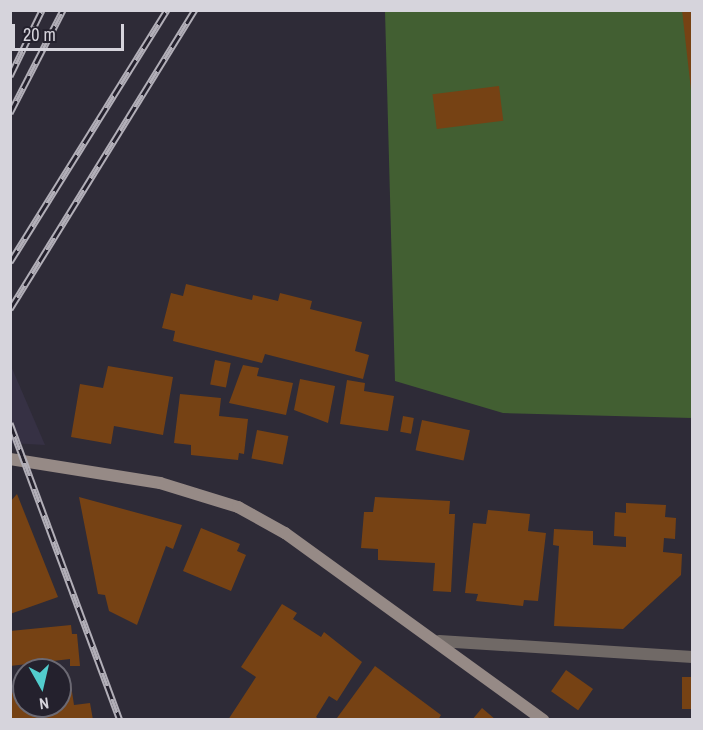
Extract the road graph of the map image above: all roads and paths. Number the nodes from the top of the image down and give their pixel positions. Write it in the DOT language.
graph roads {
  1 [pos="10,459"];
  2 [pos="439,641"];
  3 [pos="693,657"];
  4 [pos="543,720"];
  1 -- 2 [label="street"];
  2 -- 3 [label="lane"];
  2 -- 4 [label="street"];
}
